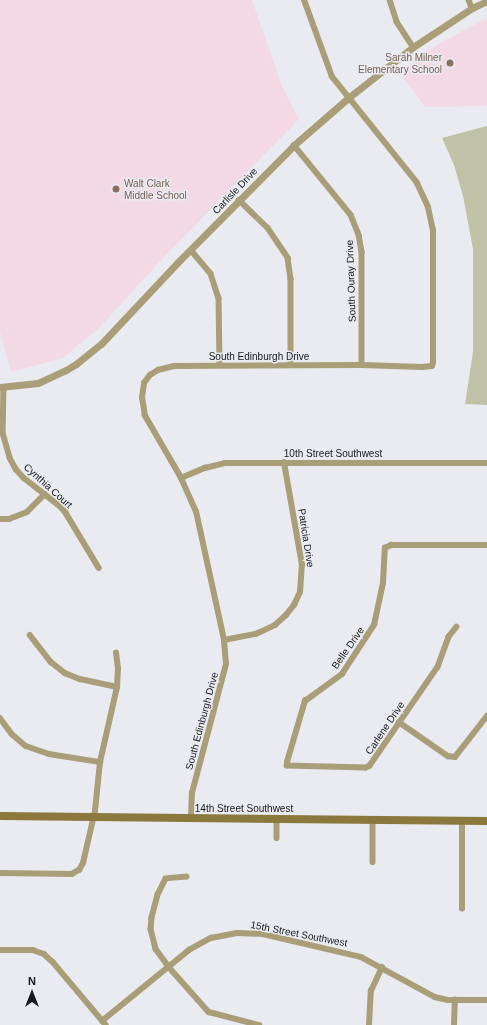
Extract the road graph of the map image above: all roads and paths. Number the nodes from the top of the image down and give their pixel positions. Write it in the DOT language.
graph roads {
  1 [pos="304,0"];
  2 [pos="390,0"];
  3 [pos="469,0"];
  4 [pos="487,1"];
  5 [pos="472,8"];
  6 [pos="413,47"];
  7 [pos="348,98"];
  8 [pos="294,145"];
  9 [pos="239,200"];
  10 [pos="191,250"];
  11 [pos="220,365"];
  12 [pos="291,365"];
  13 [pos="362,366"];
  14 [pos="2,387"];
  15 [pos="284,463"];
  16 [pos="487,463"];
  17 [pos="181,478"];
  18 [pos="45,494"];
  19 [pos="0,519"];
  20 [pos="487,545"];
  21 [pos="99,568"];
  22 [pos="457,627"];
  23 [pos="30,635"];
  24 [pos="224,640"];
  25 [pos="116,653"];
  26 [pos="117,687"];
  27 [pos="487,716"];
  28 [pos="0,718"];
  29 [pos="400,722"];
  30 [pos="100,762"];
  31 [pos="286,764"];
  32 [pos="0,816"];
  33 [pos="94,817"];
  34 [pos="191,818"];
  35 [pos="277,819"];
  36 [pos="373,819"];
  37 [pos="462,821"];
  38 [pos="487,821"];
  39 [pos="277,838"];
  40 [pos="373,862"];
  41 [pos="0,873"];
  42 [pos="187,877"];
  43 [pos="462,909"];
  44 [pos="0,950"];
  45 [pos="169,967"];
  46 [pos="382,967"];
  47 [pos="455,1000"];
  48 [pos="487,1000"];
  49 [pos="104,1023"];
  50 [pos="259,1025"];
  51 [pos="369,1025"];
  52 [pos="454,1025"];
  1 -- 7 [label="street, South Edinburgh Drive"];
  2 -- 6 [label="street"];
  3 -- 5 [label="street"];
  4 -- 5 [label="street, Carlisle Drive"];
  5 -- 6 [label="street, Carlisle Drive"];
  6 -- 7 [label="street, Carlisle Drive"];
  7 -- 8 [label="street, Carlisle Drive"];
  7 -- 13 [label="street, South Edinburgh Drive"];
  8 -- 9 [label="street, Carlisle Drive"];
  8 -- 13 [label="street, South Ouray Drive"];
  9 -- 10 [label="street, Carlisle Drive"];
  9 -- 12 [label="street"];
  10 -- 11 [label="street"];
  10 -- 14 [label="street, Carlisle Drive"];
  11 -- 12 [label="street, South Edinburgh Drive"];
  11 -- 17 [label="street, South Edinburgh Drive"];
  12 -- 13 [label="street, South Edinburgh Drive"];
  14 -- 18 [label="street, Cynthia Court"];
  15 -- 16 [label="street, 10th Street Southwest"];
  15 -- 17 [label="street, 10th Street Southwest"];
  15 -- 24 [label="street, Patricia Drive"];
  17 -- 24 [label="street, South Edinburgh Drive"];
  18 -- 19 [label="street"];
  18 -- 21 [label="street, Cynthia Court"];
  20 -- 31 [label="street, Belle Drive"];
  22 -- 29 [label="street, Carlene Drive"];
  23 -- 26 [label="street"];
  24 -- 34 [label="street, South Edinburgh Drive"];
  25 -- 26 [label="street"];
  26 -- 30 [label="street"];
  27 -- 29 [label="street"];
  28 -- 30 [label="street"];
  29 -- 31 [label="street, Carlene Drive"];
  30 -- 33 [label="street"];
  32 -- 33 [label="main road, 14th Street Southwest"];
  33 -- 34 [label="main road, 14th Street Southwest"];
  33 -- 41 [label="street"];
  34 -- 35 [label="main road, 14th Street Southwest"];
  35 -- 36 [label="main road, 14th Street Southwest"];
  35 -- 39 [label="street"];
  36 -- 37 [label="main road, 14th Street Southwest"];
  36 -- 40 [label="street"];
  37 -- 38 [label="main road, 14th Street Southwest"];
  37 -- 43 [label="street"];
  42 -- 45 [label="street"];
  44 -- 49 [label="street"];
  45 -- 46 [label="street, 15th Street Southwest"];
  45 -- 49 [label="street, 15th Street Southwest"];
  45 -- 50 [label="street"];
  46 -- 47 [label="street, 15th Street Southwest"];
  46 -- 51 [label="street"];
  47 -- 48 [label="street, 15th Street Southwest"];
  47 -- 52 [label="street"];
}
